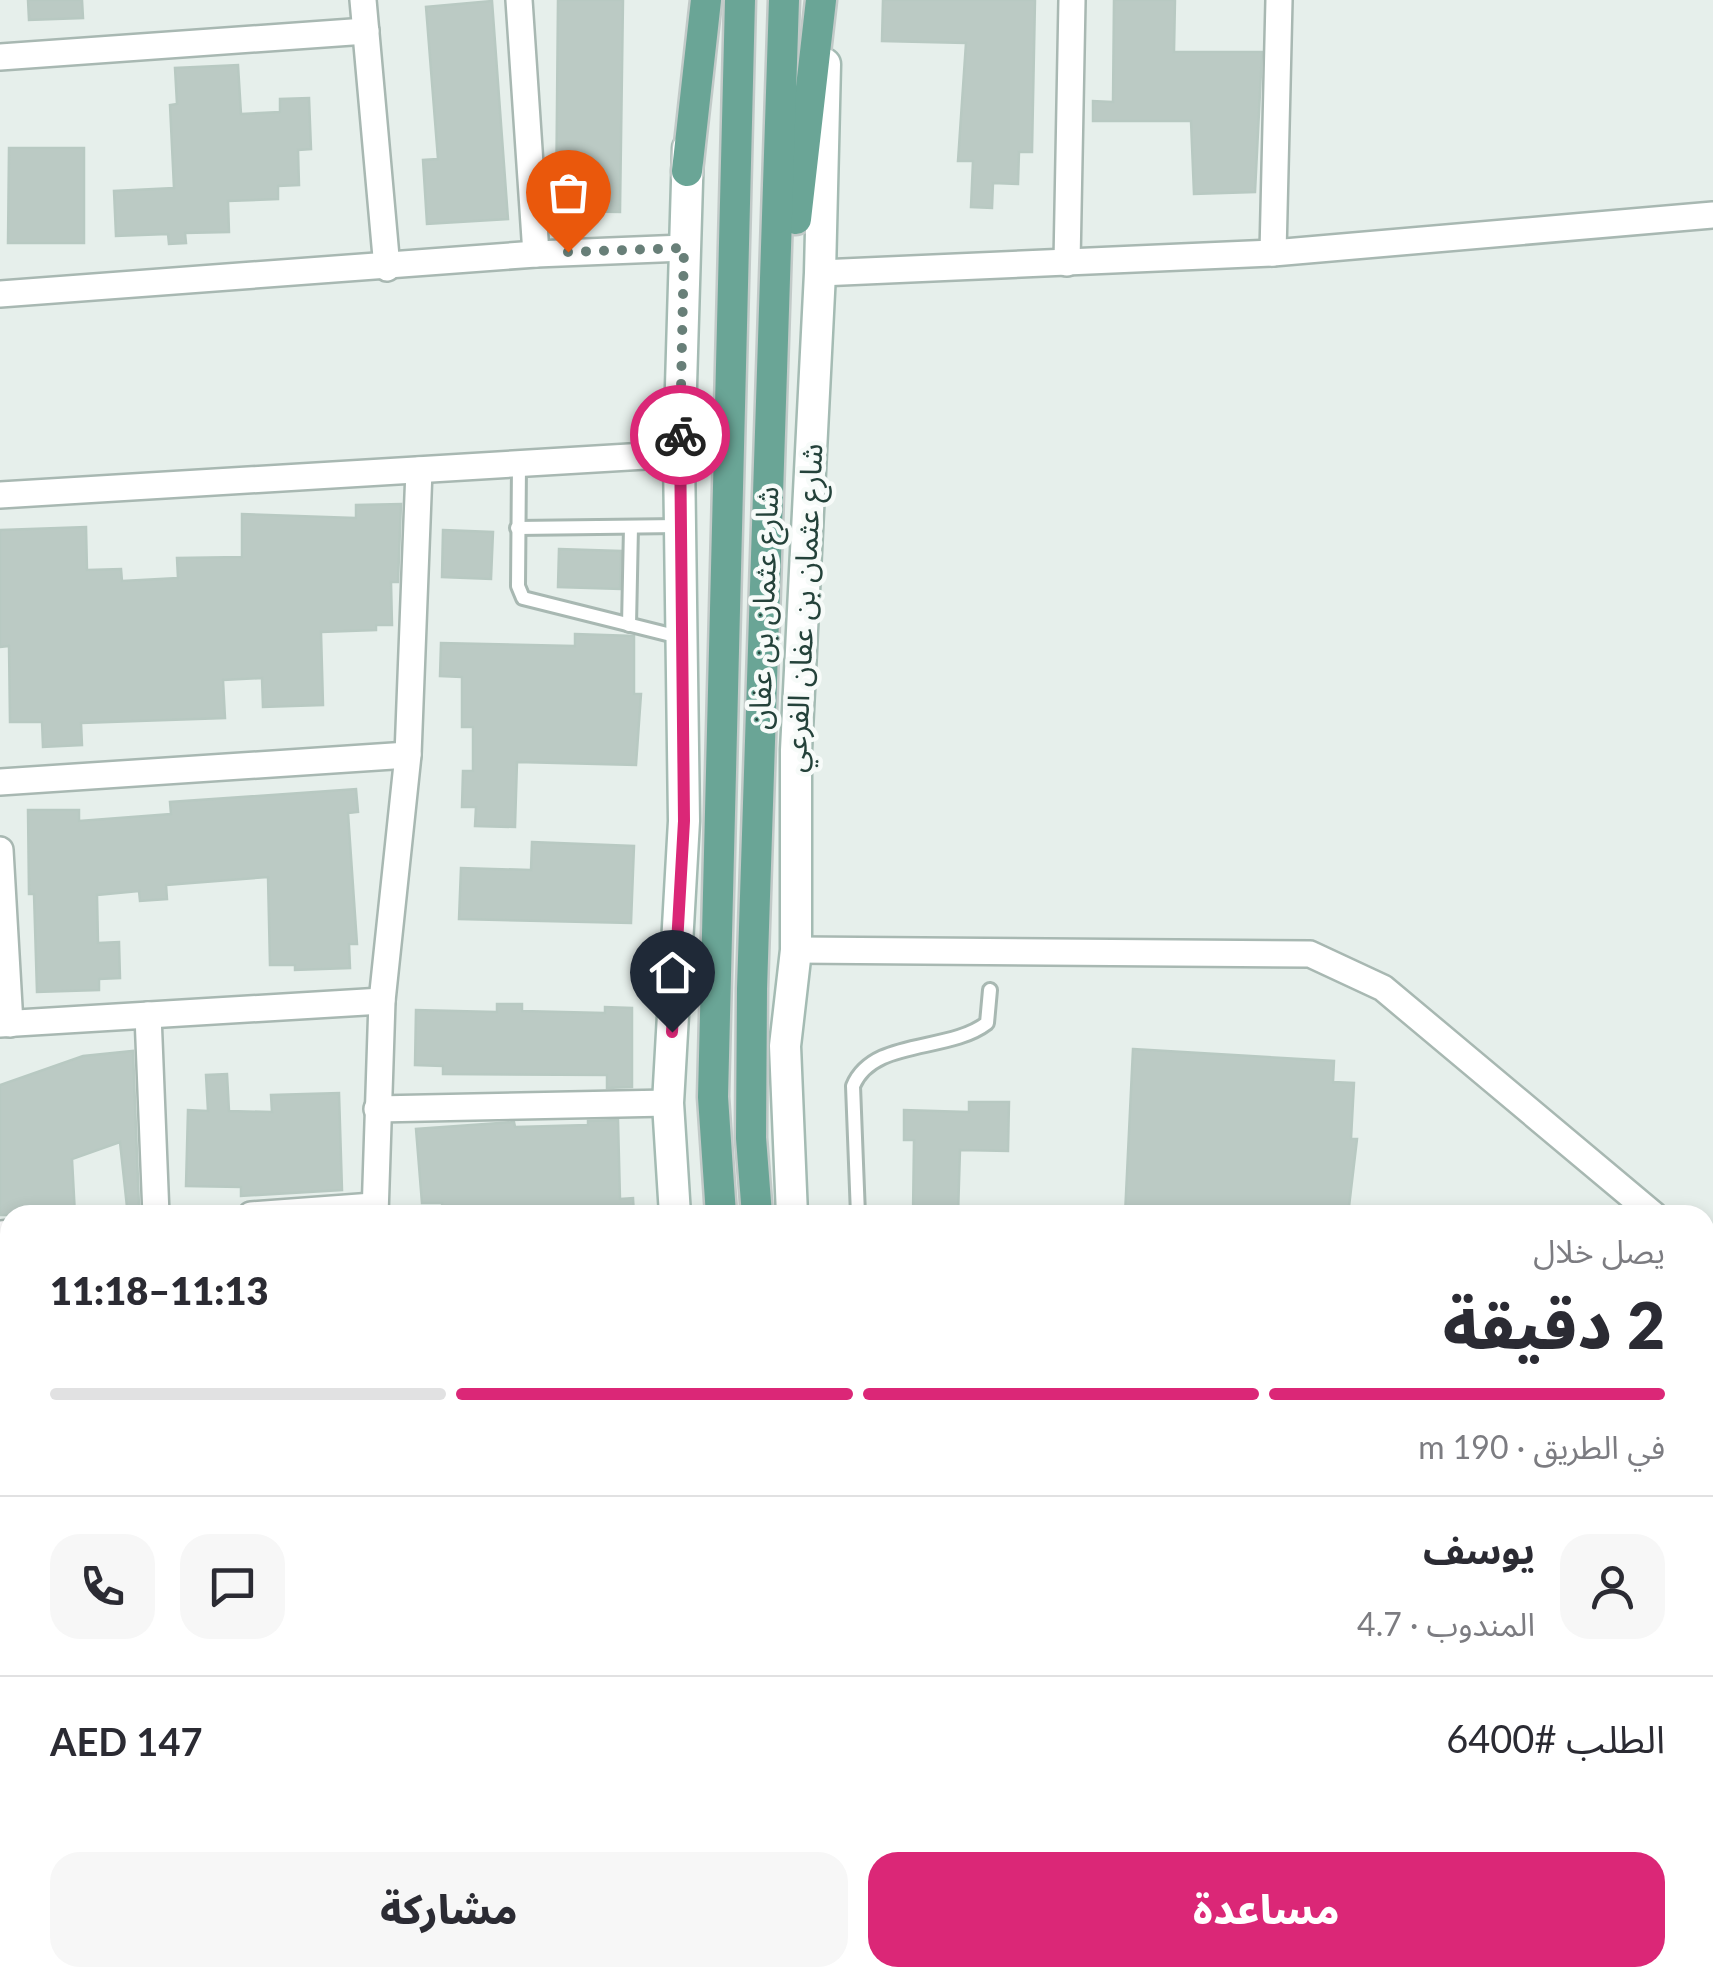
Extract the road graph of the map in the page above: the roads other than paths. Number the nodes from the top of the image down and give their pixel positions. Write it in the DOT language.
graph roads {
  1 [pos="363,0"];
  2 [pos="519,0"];
  3 [pos="694,0"];
  4 [pos="706,0"];
  5 [pos="740,0"];
  6 [pos="784,0"];
  7 [pos="824,0"];
  8 [pos="1072,0"];
  9 [pos="1279,0"];
  10 [pos="366,31"];
  11 [pos="0,56"];
  12 [pos="687,171"];
  13 [pos="1713,215"];
  14 [pos="684,248"];
  15 [pos="1273,253"];
  16 [pos="536,254"];
  17 [pos="1067,262"];
  18 [pos="387,268"];
  19 [pos="820,273"];
  20 [pos="0,294"];
  21 [pos="769,450"];
  22 [pos="679,454"];
  23 [pos="519,466"];
  24 [pos="419,470"];
  25 [pos="0,495"];
  26 [pos="631,526"];
  27 [pos="679,526"];
  28 [pos="517,528"];
  29 [pos="629,625"];
  30 [pos="679,637"];
  31 [pos="408,755"];
  32 [pos="0,782"];
  33 [pos="0,850"];
  34 [pos="796,950"];
  35 [pos="990,990"];
  36 [pos="382,1002"];
  37 [pos="148,1016"];
  38 [pos="5,1024"];
  39 [pos="668,1103"];
  40 [pos="377,1109"];
  41 [pos="156,1205"];
  42 [pos="374,1205"];
  43 [pos="674,1205"];
  44 [pos="720,1205"];
  45 [pos="757,1205"];
  46 [pos="792,1205"];
  47 [pos="858,1205"];
  48 [pos="1642,1205"];
  1 -- 10 [label="street"];
  2 -- 16 [label="street"];
  3 -- 12 [label="main road"];
  4 -- 12 [label="main road"];
  5 -- 44 [label="main road, شارع عثمان بن عفان"];
  6 -- 21 [label="main road, شارع عثمان بن عفان"];
  7 -- 19 [label="main road, شارع عثمان بن عفان الفرعي"];
  7 -- 21 [label="main road"];
  8 -- 17 [label="street"];
  9 -- 15 [label="street"];
  10 -- 11 [label="street"];
  10 -- 18 [label="street"];
  12 -- 14 [label="main road"];
  13 -- 15 [label="street"];
  14 -- 16 [label="street"];
  14 -- 22 [label="main road"];
  15 -- 17 [label="street"];
  16 -- 18 [label="street"];
  17 -- 19 [label="street"];
  18 -- 20 [label="street"];
  19 -- 34 [label="main road, شارع عثمان بن عفان الفرعي"];
  21 -- 45 [label="main road, شارع عثمان بن عفان"];
  22 -- 23 [label="street"];
  22 -- 27 [label="main road"];
  23 -- 24 [label="street"];
  23 -- 28 [label="lane"];
  24 -- 25 [label="street"];
  24 -- 31 [label="street"];
  26 -- 27 [label="lane"];
  26 -- 28 [label="lane"];
  26 -- 29 [label="lane"];
  27 -- 30 [label="main road"];
  28 -- 29 [label="lane"];
  29 -- 30 [label="lane"];
  30 -- 39 [label="main road"];
  31 -- 32 [label="street"];
  31 -- 36 [label="street"];
  33 -- 38 [label="street"];
  34 -- 46 [label="main road, شارع عثمان بن عفان الفرعي"];
  34 -- 48 [label="street"];
  35 -- 47 [label="lane"];
  36 -- 37 [label="street"];
  36 -- 40 [label="street"];
  37 -- 38 [label="street"];
  37 -- 41 [label="street"];
  39 -- 40 [label="street"];
  39 -- 43 [label="main road"];
  40 -- 42 [label="street"];
}
